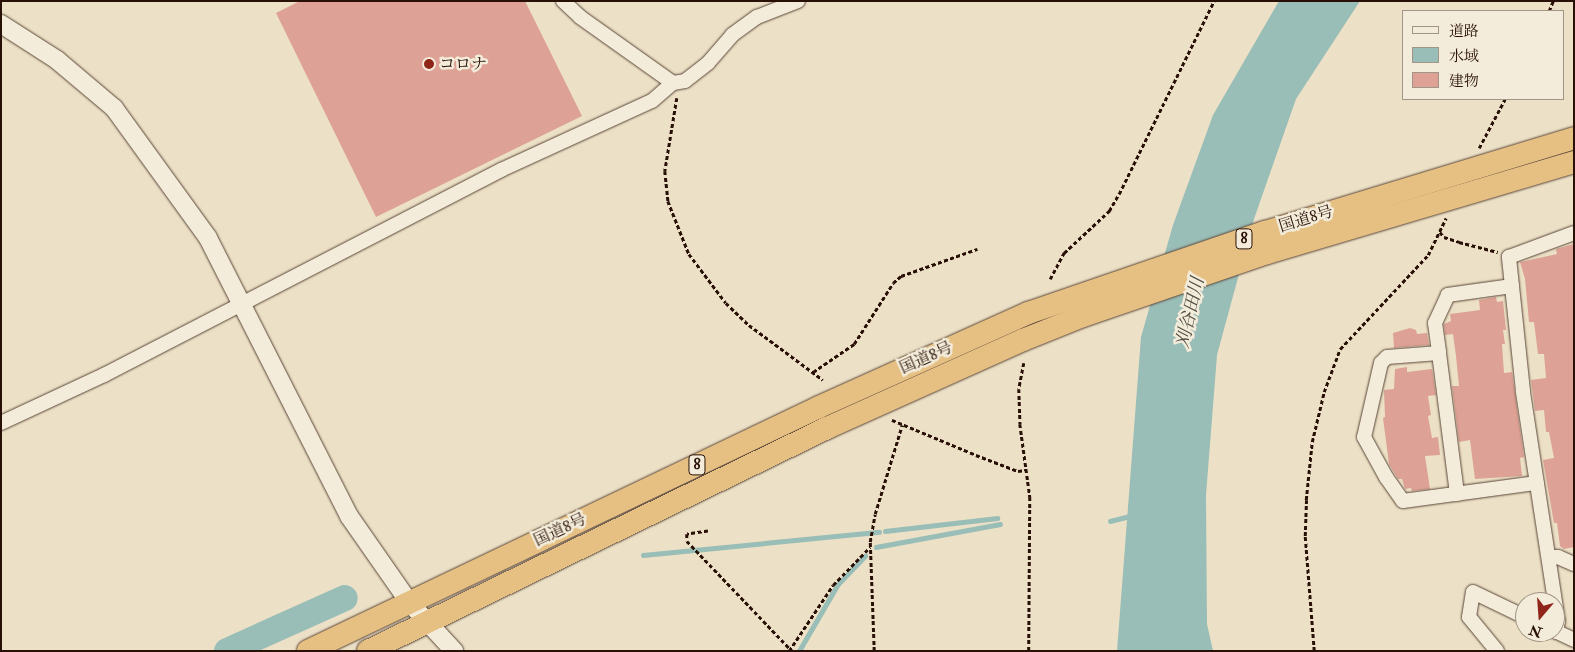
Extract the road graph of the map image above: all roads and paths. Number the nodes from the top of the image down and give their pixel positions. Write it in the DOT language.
graph roads {
  1 [pos="563,1"];
  2 [pos="798,1"];
  3 [pos="1214,1"];
  4 [pos="1,24"];
  5 [pos="673,83"];
  6 [pos="1504,100"];
  7 [pos="1574,138"];
  8 [pos="1479,148"];
  9 [pos="1574,162"];
  10 [pos="1448,215"];
  11 [pos="1440,232"];
  12 [pos="1574,233"];
  13 [pos="977,249"];
  14 [pos="1509,257"];
  15 [pos="1050,279"];
  16 [pos="1512,286"];
  17 [pos="241,302"];
  18 [pos="1439,353"];
  19 [pos="1024,363"];
  20 [pos="812,372"];
  21 [pos="823,380"];
  22 [pos="892,420"];
  23 [pos="1,423"];
  24 [pos="902,425"];
  25 [pos="1026,470"];
  26 [pos="1537,483"];
  27 [pos="1457,494"];
  28 [pos="708,532"];
  29 [pos="870,547"];
  30 [pos="1549,558"];
  31 [pos="1574,564"];
  32 [pos="1552,592"];
  33 [pos="409,602"];
  34 [pos="1515,612"];
  35 [pos="427,622"];
  36 [pos="790,650"];
  37 [pos="308,651"];
  38 [pos="368,651"];
  39 [pos="454,651"];
  40 [pos="874,651"];
  41 [pos="1029,651"];
  42 [pos="1314,651"];
  43 [pos="1497,651"];
  1 -- 5 [label="street"];
  2 -- 5 [label="street"];
  3 -- 15 [label="path"];
  4 -- 17 [label="street"];
  5 -- 17 [label="street"];
  5 -- 20 [label="path"];
  6 -- 8 [label="path"];
  7 -- 33 [label="highway, 国道8号 / 8"];
  9 -- 35 [label="highway, 国道8号 / 8"];
  10 -- 11 [label="path"];
  11 -- 14 [label="path"];
  11 -- 42 [label="path"];
  12 -- 14 [label="street"];
  13 -- 20 [label="path"];
  14 -- 16 [label="street"];
  16 -- 18 [label="street"];
  16 -- 26 [label="street"];
  17 -- 23 [label="street"];
  17 -- 33 [label="street"];
  18 -- 27 [label="street"];
  18 -- 27 [label="street"];
  19 -- 25 [label="path"];
  20 -- 21 [label="path"];
  22 -- 24 [label="path"];
  24 -- 25 [label="path"];
  24 -- 29 [label="path"];
  25 -- 41 [label="path"];
  26 -- 27 [label="street"];
  26 -- 30 [label="street"];
  28 -- 36 [label="path"];
  29 -- 36 [label="path"];
  29 -- 40 [label="path"];
  30 -- 31 [label="street"];
  30 -- 32 [label="street"];
  33 -- 35 [label="street"];
  33 -- 37 [label="highway, 国道8号 / 8"];
  34 -- 43 [label="street"];
  35 -- 38 [label="highway, 国道8号 / 8"];
  35 -- 39 [label="street"];
}
